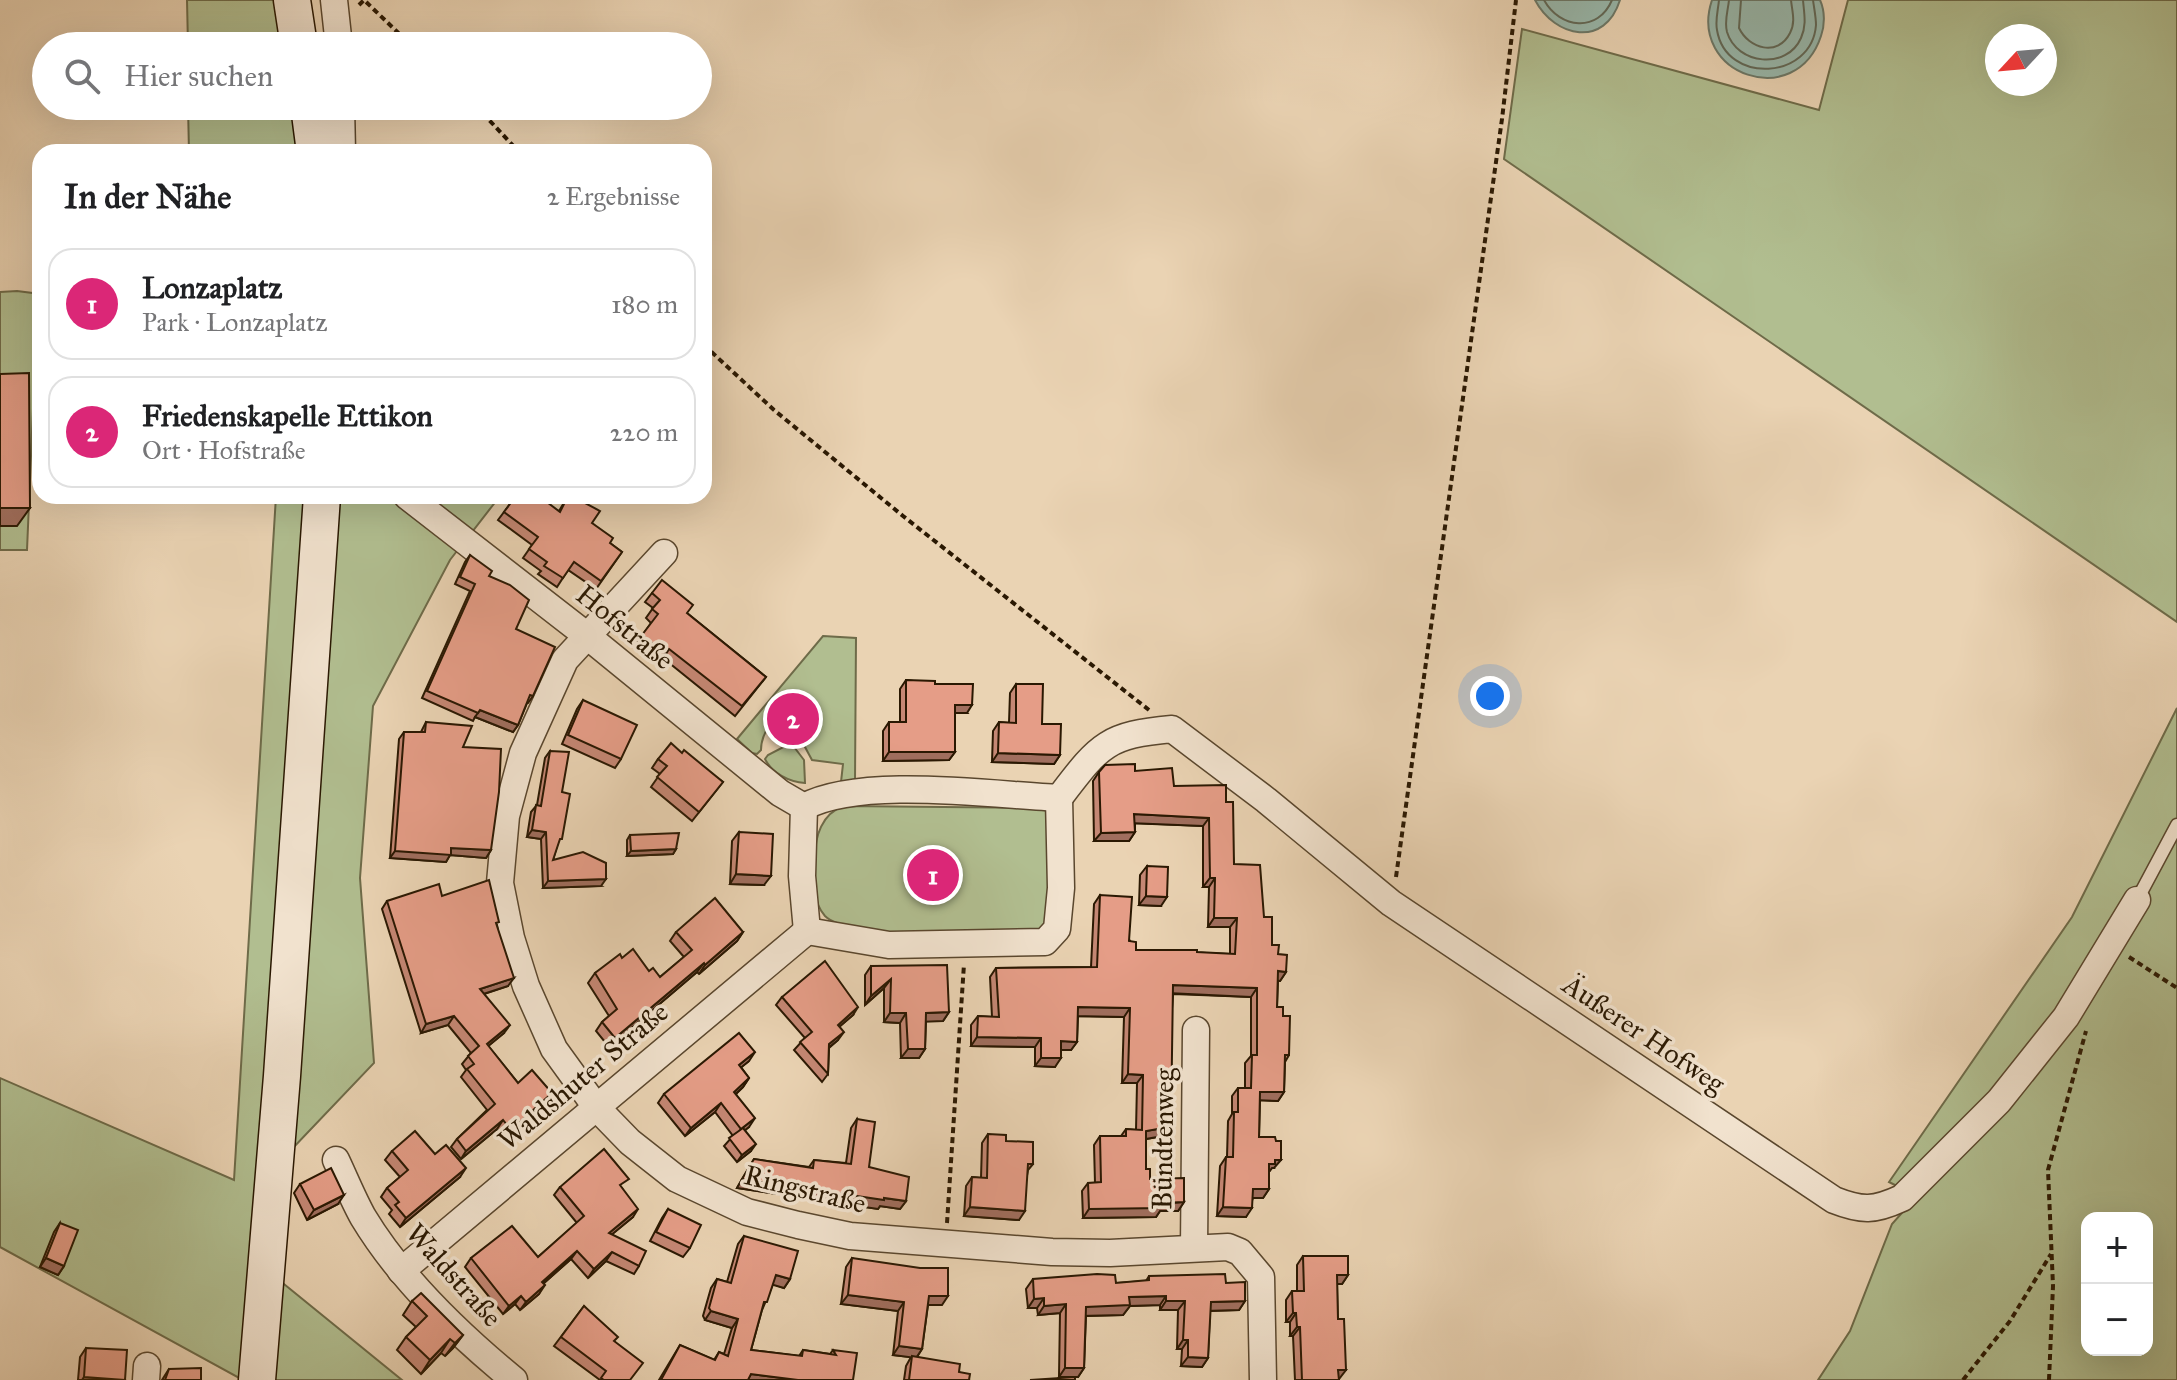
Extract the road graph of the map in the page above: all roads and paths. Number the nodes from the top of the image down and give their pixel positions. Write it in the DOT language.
graph roads {
  1 [pos="292,0"];
  2 [pos="334,0"];
  3 [pos="364,0"];
  4 [pos="1516,0"];
  5 [pos="297,32"];
  6 [pos="337,32"];
  7 [pos="397,32"];
  8 [pos="311,120"];
  9 [pos="341,120"];
  10 [pos="489,120"];
  11 [pos="314,144"];
  12 [pos="342,144"];
  13 [pos="512,144"];
  14 [pos="712,352"];
  15 [pos="321,504"];
  16 [pos="417,504"];
  17 [pos="664,553"];
  18 [pos="586,635"];
  19 [pos="1172,729"];
  20 [pos="1059,798"];
  21 [pos="804,807"];
  22 [pos="2177,825"];
  23 [pos="2137,900"];
  24 [pos="1391,903"];
  25 [pos="807,931"];
  26 [pos="2117,938"];
  27 [pos="965,944"];
  28 [pos="2177,988"];
  29 [pos="1196,1030"];
  30 [pos="2086,1030"];
  31 [pos="596,1107"];
  32 [pos="336,1160"];
  33 [pos="946,1245"];
  34 [pos="1194,1248"];
  35 [pos="2052,1253"];
  36 [pos="401,1271"];
  37 [pos="257,1380"];
  38 [pos="514,1380"];
  39 [pos="1263,1380"];
  40 [pos="1963,1380"];
  41 [pos="2049,1380"];
  1 -- 5 [label="main road"];
  2 -- 6 [label="street"];
  3 -- 7 [label="path"];
  4 -- 24 [label="path"];
  8 -- 11 [label="main road"];
  9 -- 12 [label="street"];
  10 -- 13 [label="path"];
  14 -- 19 [label="path"];
  15 -- 37 [label="main road"];
  16 -- 18 [label="street, Hofstraße"];
  17 -- 18 [label="street, Ringstraße"];
  18 -- 21 [label="street, Hofstraße"];
  18 -- 31 [label="street, Ringstraße"];
  19 -- 20 [label="street"];
  19 -- 24 [label="street, Äußerer Hofweg"];
  20 -- 21 [label="street"];
  20 -- 27 [label="street"];
  21 -- 25 [label="street"];
  22 -- 23 [label="lane"];
  23 -- 26 [label="street, Äußerer Hofweg"];
  24 -- 26 [label="street, Äußerer Hofweg"];
  25 -- 27 [label="street"];
  25 -- 31 [label="street, Waldshuter Straße"];
  26 -- 28 [label="path"];
  27 -- 33 [label="path"];
  29 -- 34 [label="street, Bündtenweg"];
  30 -- 35 [label="path"];
  31 -- 33 [label="street, Ringstraße"];
  31 -- 36 [label="street, Waldshuter Straße"];
  32 -- 36 [label="street, Waldstraße"];
  33 -- 34 [label="street, Ringstraße"];
  34 -- 39 [label="street, Ringstraße"];
  35 -- 40 [label="path"];
  35 -- 41 [label="path"];
  36 -- 38 [label="street, Waldstraße"];
}
